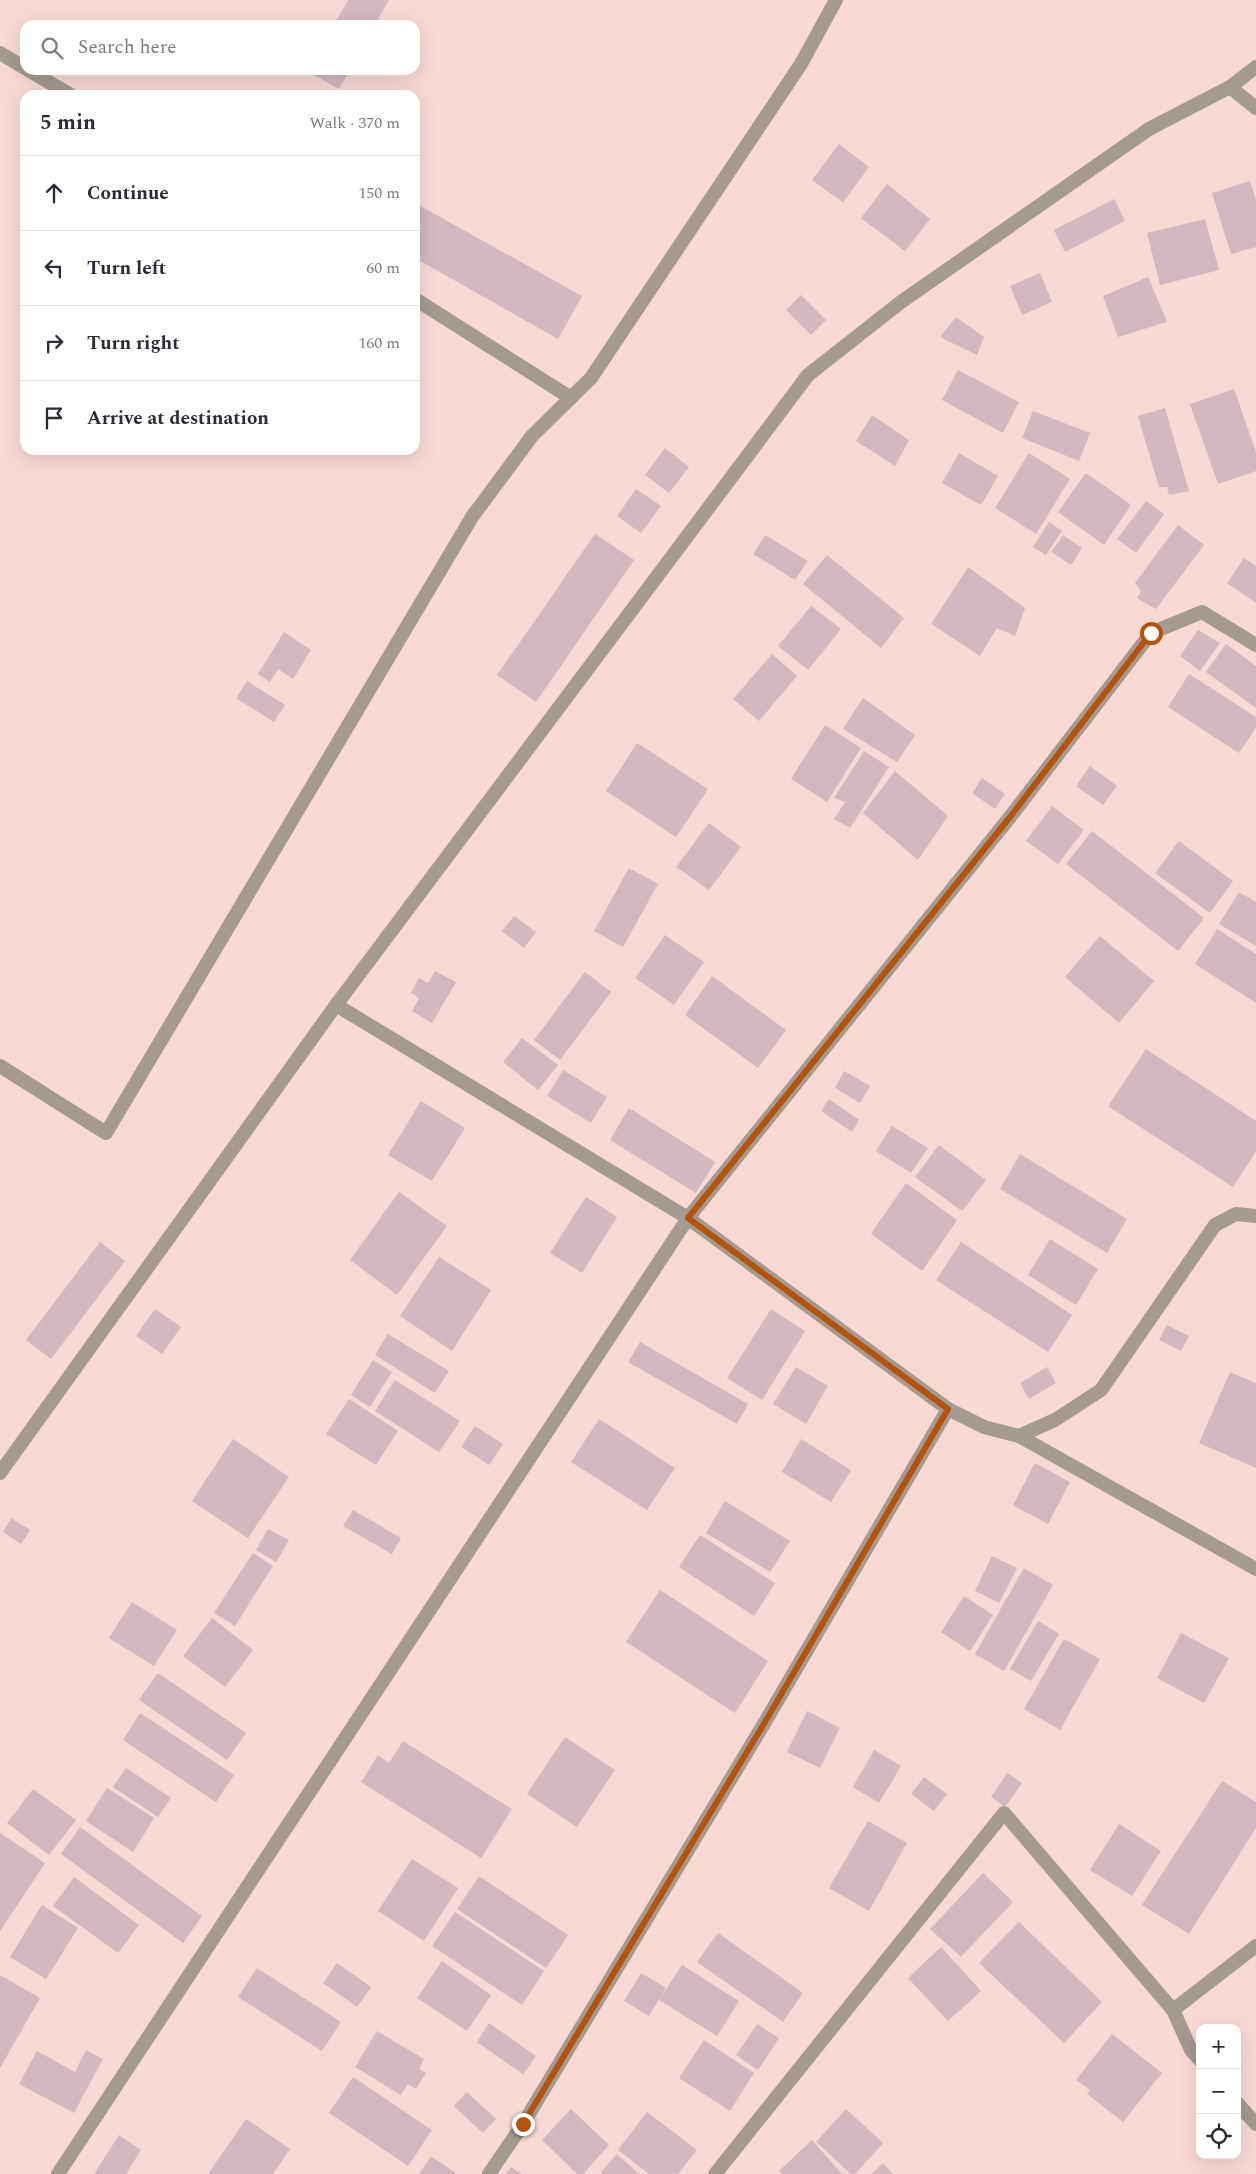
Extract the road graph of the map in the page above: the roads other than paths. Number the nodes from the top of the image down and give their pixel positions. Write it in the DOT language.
graph roads {
  1 [pos="836,0"];
  2 [pos="0,53"];
  3 [pos="20,65"];
  4 [pos="1256,67"];
  5 [pos="37,75"];
  6 [pos="1230,87"];
  7 [pos="62,90"];
  8 [pos="1256,108"];
  9 [pos="420,302"];
  10 [pos="572,398"];
  11 [pos="1256,645"];
  12 [pos="336,1004"];
  13 [pos="0,1066"];
  14 [pos="1256,1216"];
  15 [pos="688,1218"];
  16 [pos="948,1409"];
  17 [pos="1019,1436"];
  18 [pos="0,1473"];
  19 [pos="1256,1569"];
  20 [pos="1256,1946"];
  21 [pos="1173,2010"];
  22 [pos="1196,2056"];
  23 [pos="1241,2107"];
  24 [pos="1256,2124"];
  25 [pos="721,2172"];
  26 [pos="58,2174"];
  27 [pos="489,2174"];
  1 -- 10 [label="street"];
  2 -- 3 [label="street"];
  4 -- 6 [label="street"];
  5 -- 7 [label="street"];
  6 -- 8 [label="street"];
  6 -- 12 [label="street"];
  9 -- 10 [label="street"];
  10 -- 13 [label="street"];
  11 -- 15 [label="street"];
  12 -- 15 [label="street"];
  12 -- 18 [label="street"];
  14 -- 17 [label="street"];
  15 -- 16 [label="street"];
  15 -- 26 [label="street"];
  16 -- 17 [label="street"];
  16 -- 27 [label="street"];
  17 -- 19 [label="street"];
  20 -- 21 [label="street"];
  21 -- 22 [label="street"];
  21 -- 25 [label="street"];
  23 -- 24 [label="street"];
}
